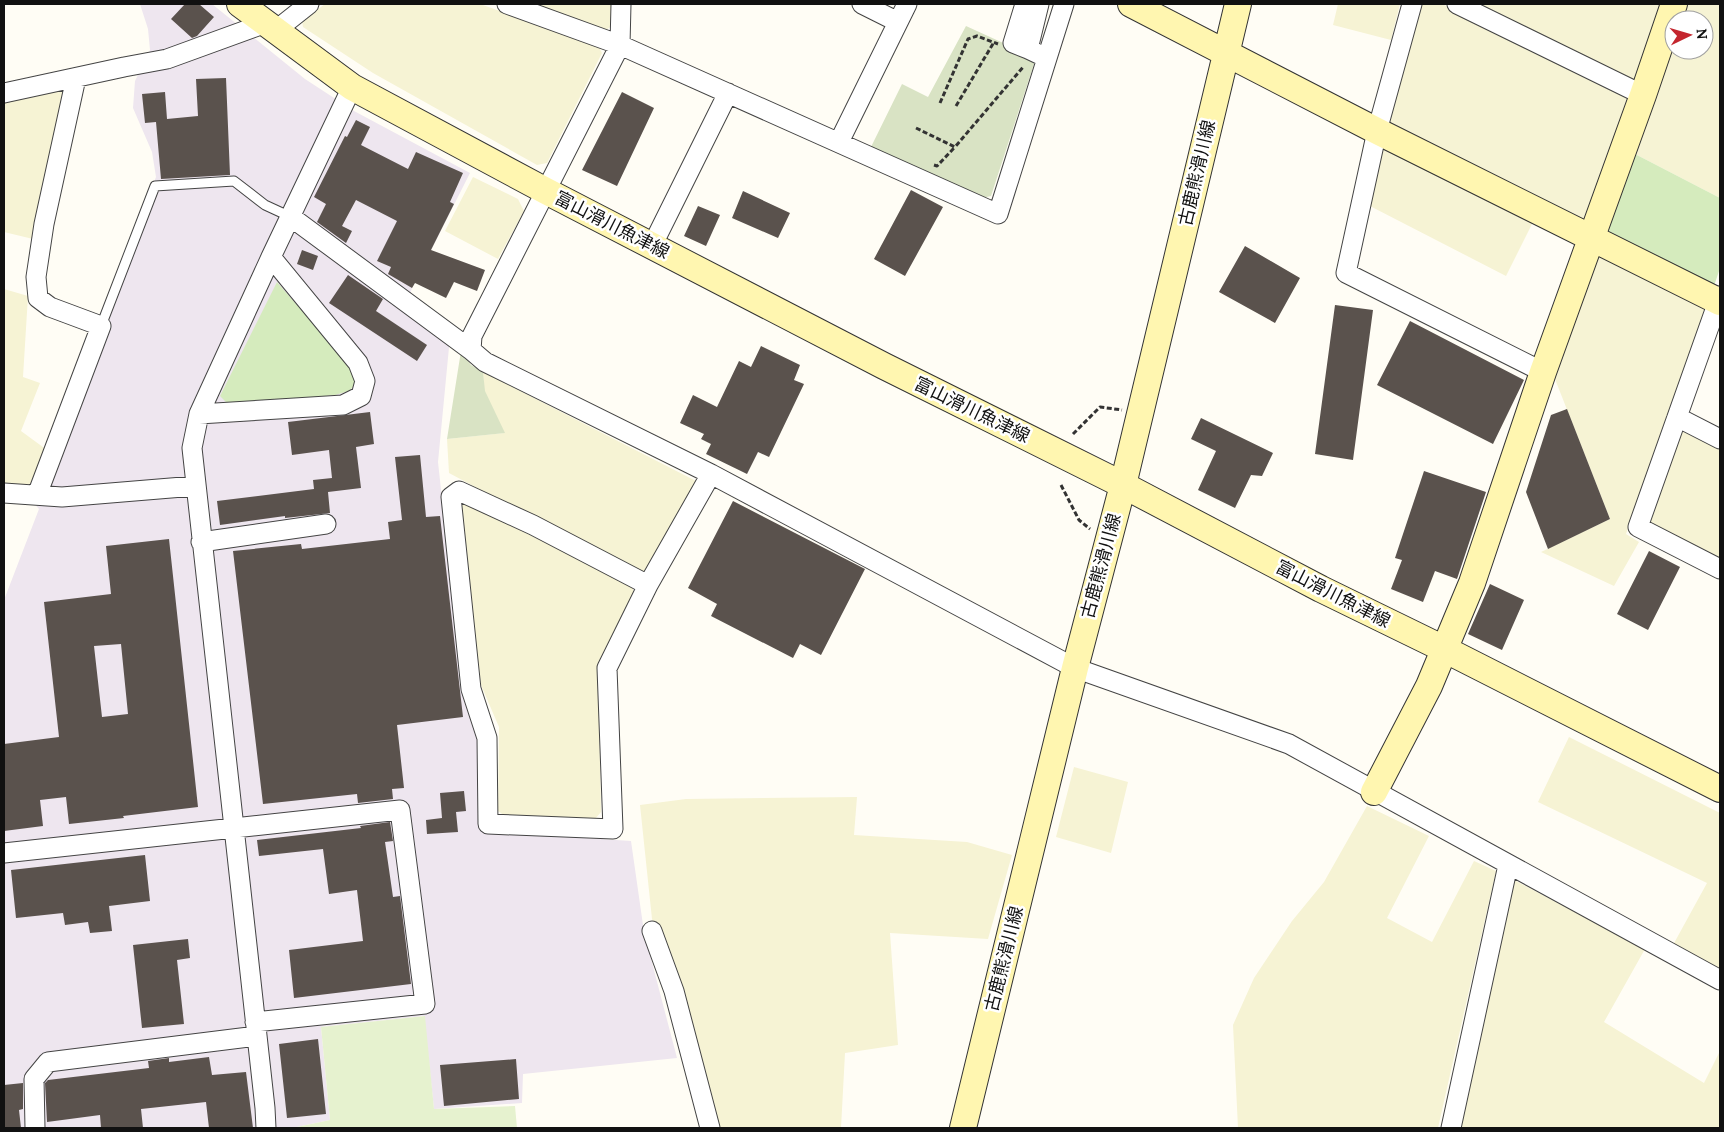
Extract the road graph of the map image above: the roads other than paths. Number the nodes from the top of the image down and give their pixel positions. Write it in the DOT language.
graph roads {
  1 [pos="240,4"];
  2 [pos="309,4"];
  3 [pos="507,4"];
  4 [pos="621,4"];
  5 [pos="862,4"];
  6 [pos="907,4"];
  7 [pos="1025,4"];
  8 [pos="1039,4"];
  9 [pos="1064,4"];
  10 [pos="1131,4"];
  11 [pos="1238,4"];
  12 [pos="1412,4"];
  13 [pos="1457,4"];
  14 [pos="1674,4"];
  15 [pos="898,22"];
  16 [pos="270,27"];
  17 [pos="620,45"];
  18 [pos="1009,46"];
  19 [pos="1226,53"];
  20 [pos="1048,58"];
  21 [pos="76,78"];
  22 [pos="352,87"];
  23 [pos="4,93"];
  24 [pos="728,93"];
  25 [pos="1643,95"];
  26 [pos="1376,131"];
  27 [pos="839,142"];
  28 [pos="546,191"];
  29 [pos="290,217"];
  30 [pos="1591,237"];
  31 [pos="652,246"];
  32 [pos="271,257"];
  33 [pos="1720,300"];
  34 [pos="101,326"];
  35 [pos="471,350"];
  36 [pos="1543,372"];
  37 [pos="199,414"];
  38 [pos="1678,417"];
  39 [pos="1720,439"];
  40 [pos="711,474"];
  41 [pos="1123,485"];
  42 [pos="195,486"];
  43 [pos="4,492"];
  44 [pos="37,495"];
  45 [pos="326,524"];
  46 [pos="201,542"];
  47 [pos="1720,569"];
  48 [pos="648,585"];
  49 [pos="1444,649"];
  50 [pos="1075,668"];
  51 [pos="1720,789"];
  52 [pos="1374,792"];
  53 [pos="234,828"];
  54 [pos="4,852"];
  55 [pos="1508,865"];
  56 [pos="652,931"];
  57 [pos="1720,980"];
  58 [pos="256,1029"];
  59 [pos="34,1128"];
  60 [pos="266,1128"];
  61 [pos="710,1128"];
  62 [pos="963,1128"];
  63 [pos="1451,1128"];
  1 -- 16 [label="main road, 富山滑川魚津線"];
  2 -- 16 [label="street"];
  3 -- 17 [label="street"];
  4 -- 17 [label="street"];
  5 -- 15 [label="street"];
  6 -- 15 [label="street"];
  7 -- 18 [label="street"];
  8 -- 18 [label="street"];
  9 -- 20 [label="street"];
  10 -- 19 [label="main road"];
  11 -- 19 [label="main road, 古鹿熊滑川線"];
  12 -- 26 [label="street"];
  13 -- 25 [label="street"];
  14 -- 25 [label="main road"];
  15 -- 27 [label="street"];
  16 -- 21 [label="street"];
  16 -- 22 [label="main road, 富山滑川魚津線"];
  17 -- 24 [label="street"];
  17 -- 28 [label="street"];
  18 -- 20 [label="street"];
  19 -- 26 [label="main road"];
  19 -- 41 [label="main road, 古鹿熊滑川線"];
  20 -- 27 [label="street"];
  21 -- 23 [label="street"];
  21 -- 34 [label="street"];
  22 -- 28 [label="main road, 富山滑川魚津線"];
  22 -- 29 [label="street"];
  24 -- 27 [label="street"];
  24 -- 31 [label="street"];
  25 -- 30 [label="main road"];
  26 -- 30 [label="main road"];
  26 -- 36 [label="street"];
  28 -- 31 [label="main road, 富山滑川魚津線"];
  28 -- 35 [label="street"];
  29 -- 32 [label="street"];
  29 -- 34 [label="lane"];
  29 -- 35 [label="street"];
  30 -- 33 [label="main road"];
  30 -- 36 [label="main road"];
  31 -- 41 [label="main road, 富山滑川魚津線"];
  32 -- 37 [label="street"];
  32 -- 37 [label="street"];
  33 -- 38 [label="street"];
  34 -- 44 [label="street"];
  35 -- 40 [label="street"];
  36 -- 49 [label="main road"];
  37 -- 42 [label="street"];
  38 -- 39 [label="street"];
  38 -- 47 [label="street"];
  40 -- 48 [label="street"];
  40 -- 50 [label="street"];
  41 -- 49 [label="main road, 富山滑川魚津線"];
  41 -- 50 [label="main road, 古鹿熊滑川線"];
  42 -- 44 [label="street"];
  42 -- 46 [label="street"];
  43 -- 44 [label="street"];
  45 -- 46 [label="street"];
  46 -- 53 [label="street"];
  48 -- 48 [label="street"];
  49 -- 51 [label="main road, 富山滑川魚津線"];
  49 -- 52 [label="main road"];
  50 -- 52 [label="street"];
  50 -- 62 [label="main road, 古鹿熊滑川線"];
  52 -- 55 [label="street"];
  53 -- 54 [label="street"];
  53 -- 58 [label="street"];
  53 -- 58 [label="street"];
  55 -- 57 [label="street"];
  55 -- 63 [label="street"];
  56 -- 61 [label="street"];
  58 -- 59 [label="street"];
  58 -- 60 [label="street"];
}
